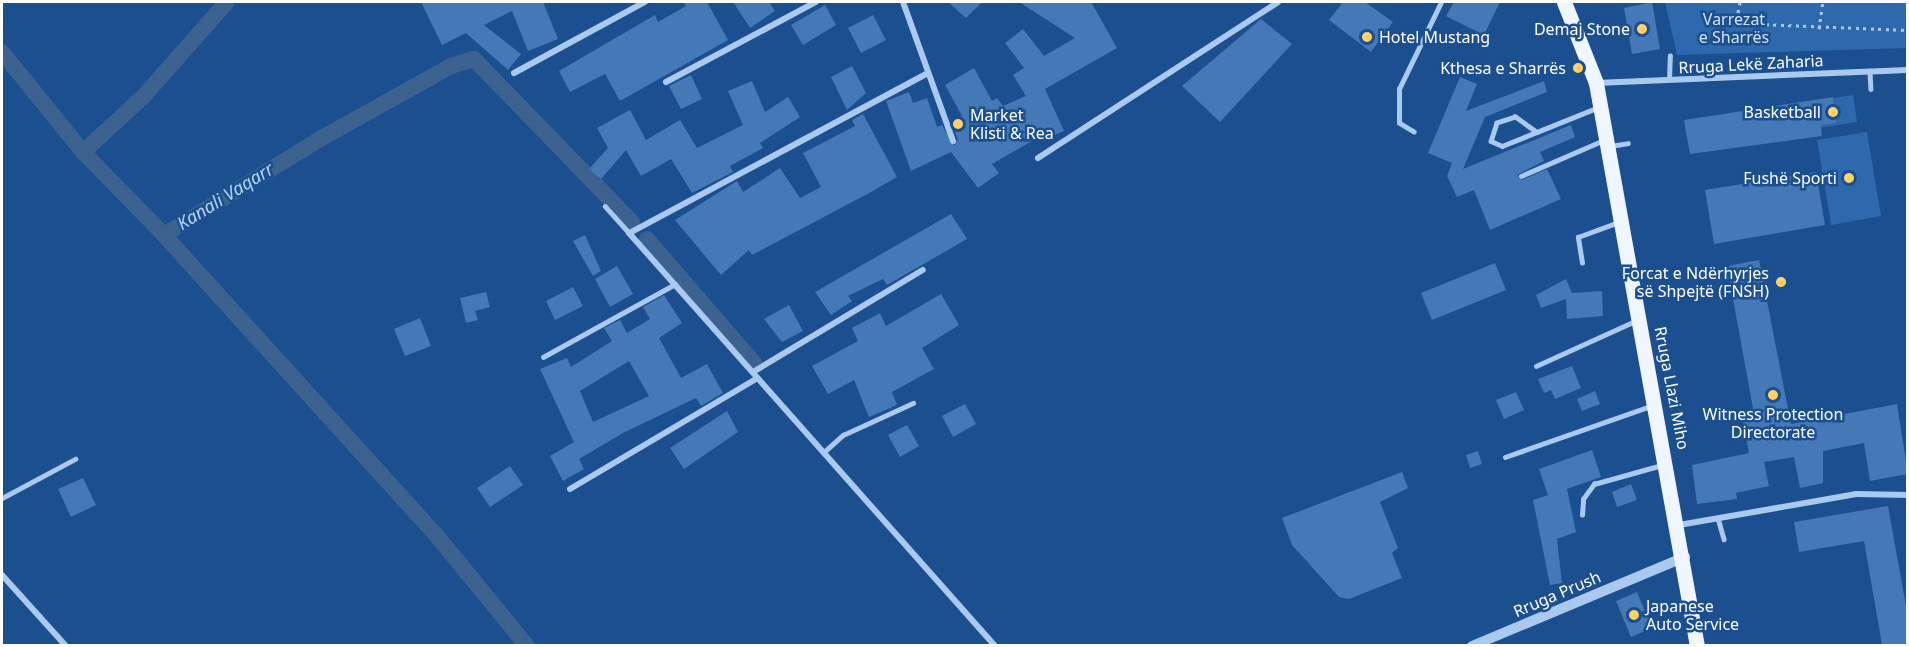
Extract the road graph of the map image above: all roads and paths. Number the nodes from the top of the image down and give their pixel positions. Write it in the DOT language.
graph roads {
  1 [pos="645,2"];
  2 [pos="816,2"];
  3 [pos="903,2"];
  4 [pos="1278,2"];
  5 [pos="1441,2"];
  6 [pos="1564,2"];
  7 [pos="1740,2"];
  8 [pos="1823,2"];
  9 [pos="1819,29"];
  10 [pos="1908,30"];
  11 [pos="1670,56"];
  12 [pos="1908,69"];
  13 [pos="1870,72"];
  14 [pos="513,73"];
  15 [pos="928,74"];
  16 [pos="1669,81"];
  17 [pos="666,82"];
  18 [pos="1596,83"];
  19 [pos="1871,89"];
  20 [pos="1601,106"];
  21 [pos="1414,132"];
  22 [pos="1536,132"];
  23 [pos="953,141"];
  24 [pos="1607,143"];
  25 [pos="1628,143"];
  26 [pos="1038,158"];
  27 [pos="1521,176"];
  28 [pos="605,206"];
  29 [pos="1622,221"];
  30 [pos="629,233"];
  31 [pos="1582,263"];
  32 [pos="923,270"];
  33 [pos="1652,272"];
  34 [pos="1632,274"];
  35 [pos="675,284"];
  36 [pos="1640,319"];
  37 [pos="543,357"];
  38 [pos="1536,366"];
  39 [pos="753,372"];
  40 [pos="758,378"];
  41 [pos="913,403"];
  42 [pos="1657,404"];
  43 [pos="824,452"];
  44 [pos="1504,457"];
  45 [pos="75,459"];
  46 [pos="1668,464"];
  47 [pos="570,489"];
  48 [pos="1908,495"];
  49 [pos="2,498"];
  50 [pos="1582,515"];
  51 [pos="1718,518"];
  52 [pos="1679,525"];
  53 [pos="1724,539"];
  54 [pos="1685,557"];
  55 [pos="2,575"];
  56 [pos="66,645"];
  57 [pos="995,645"];
  58 [pos="1472,645"];
  59 [pos="1697,645"];
  1 -- 14 [label="street"];
  2 -- 17 [label="street"];
  3 -- 15 [label="street"];
  4 -- 26 [label="street"];
  5 -- 21 [label="lane"];
  6 -- 18 [label="main road, Rruga Llazi Miho"];
  7 -- 9 [label="path"];
  8 -- 9 [label="path"];
  9 -- 10 [label="path"];
  11 -- 16 [label="lane"];
  12 -- 13 [label="street, Rruga Lekë Zaharia"];
  13 -- 16 [label="street, Rruga Lekë Zaharia"];
  13 -- 19 [label="lane"];
  15 -- 23 [label="street"];
  15 -- 30 [label="street"];
  16 -- 18 [label="street, Rruga Lekë Zaharia"];
  18 -- 20 [label="main road, Rruga Llazi Miho"];
  20 -- 22 [label="lane"];
  20 -- 24 [label="main road, Rruga Llazi Miho"];
  22 -- 22 [label="lane"];
  24 -- 25 [label="lane"];
  24 -- 27 [label="lane"];
  24 -- 29 [label="main road, Rruga Llazi Miho"];
  28 -- 30 [label="lane"];
  29 -- 31 [label="lane"];
  29 -- 34 [label="main road, Rruga Llazi Miho"];
  30 -- 35 [label="street"];
  32 -- 39 [label="street"];
  33 -- 34 [label="lane"];
  34 -- 36 [label="main road, Rruga Llazi Miho"];
  35 -- 37 [label="lane"];
  35 -- 39 [label="street"];
  36 -- 38 [label="lane"];
  36 -- 42 [label="main road, Rruga Llazi Miho"];
  39 -- 40 [label="street"];
  40 -- 43 [label="street"];
  40 -- 47 [label="street"];
  41 -- 43 [label="lane"];
  42 -- 44 [label="lane"];
  42 -- 46 [label="main road, Rruga Llazi Miho"];
  43 -- 57 [label="street"];
  45 -- 49 [label="lane"];
  46 -- 50 [label="lane"];
  46 -- 52 [label="main road, Rruga Llazi Miho"];
  48 -- 51 [label="street"];
  51 -- 52 [label="street"];
  51 -- 53 [label="lane"];
  52 -- 54 [label="main road, Rruga Llazi Miho"];
  54 -- 58 [label="street, Rruga Prush"];
  54 -- 59 [label="main road, Rruga Llazi Miho"];
  55 -- 56 [label="street"];
}
